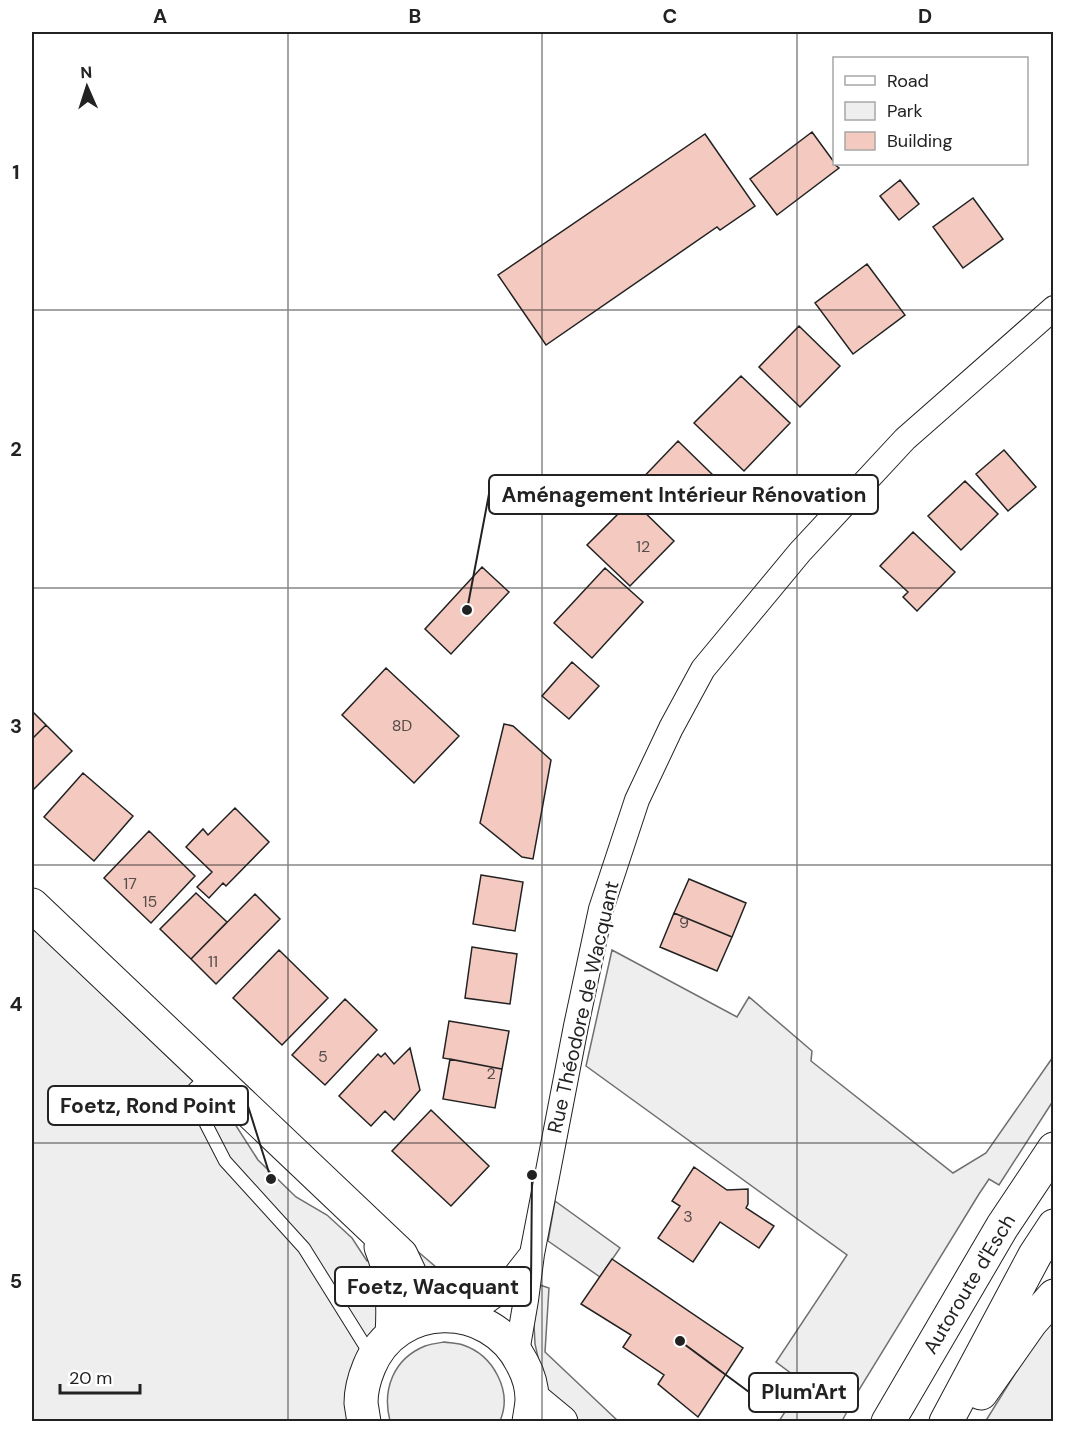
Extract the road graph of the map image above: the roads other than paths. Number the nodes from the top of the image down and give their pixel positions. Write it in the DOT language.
graph roads {
  1 [pos="1053,308"];
  2 [pos="32,905"];
  3 [pos="209,1074"];
  4 [pos="1053,1149"];
  5 [pos="369,1224"];
  6 [pos="1053,1226"];
  7 [pos="532,1254"];
  8 [pos="1053,1296"];
  9 [pos="453,1316"];
  10 [pos="382,1346"];
  11 [pos="517,1352"];
  12 [pos="530,1410"];
  13 [pos="364,1422"];
  14 [pos="561,1422"];
  15 [pos="888,1422"];
  16 [pos="946,1422"];
  17 [pos="961,1422"];
  1 -- 7 [label="street, Rue Théodore de Wacquant"];
  2 -- 3 [label="main road"];
  3 -- 5 [label="main road"];
  3 -- 10 [label="lane"];
  4 -- 15 [label="main road, Autoroute d'Esch"];
  5 -- 9 [label="main road"];
  5 -- 10 [label="main road"];
  6 -- 16 [label="main road"];
  7 -- 9 [label="street, Rue Théodore de Wacquant"];
  7 -- 11 [label="street, Rue Théodore de Wacquant"];
  8 -- 17 [label="main road"];
  9 -- 10 [label="main road"];
  9 -- 11 [label="main road"];
  10 -- 13 [label="main road"];
  11 -- 12 [label="main road"];
  12 -- 14 [label="main road"];
}
